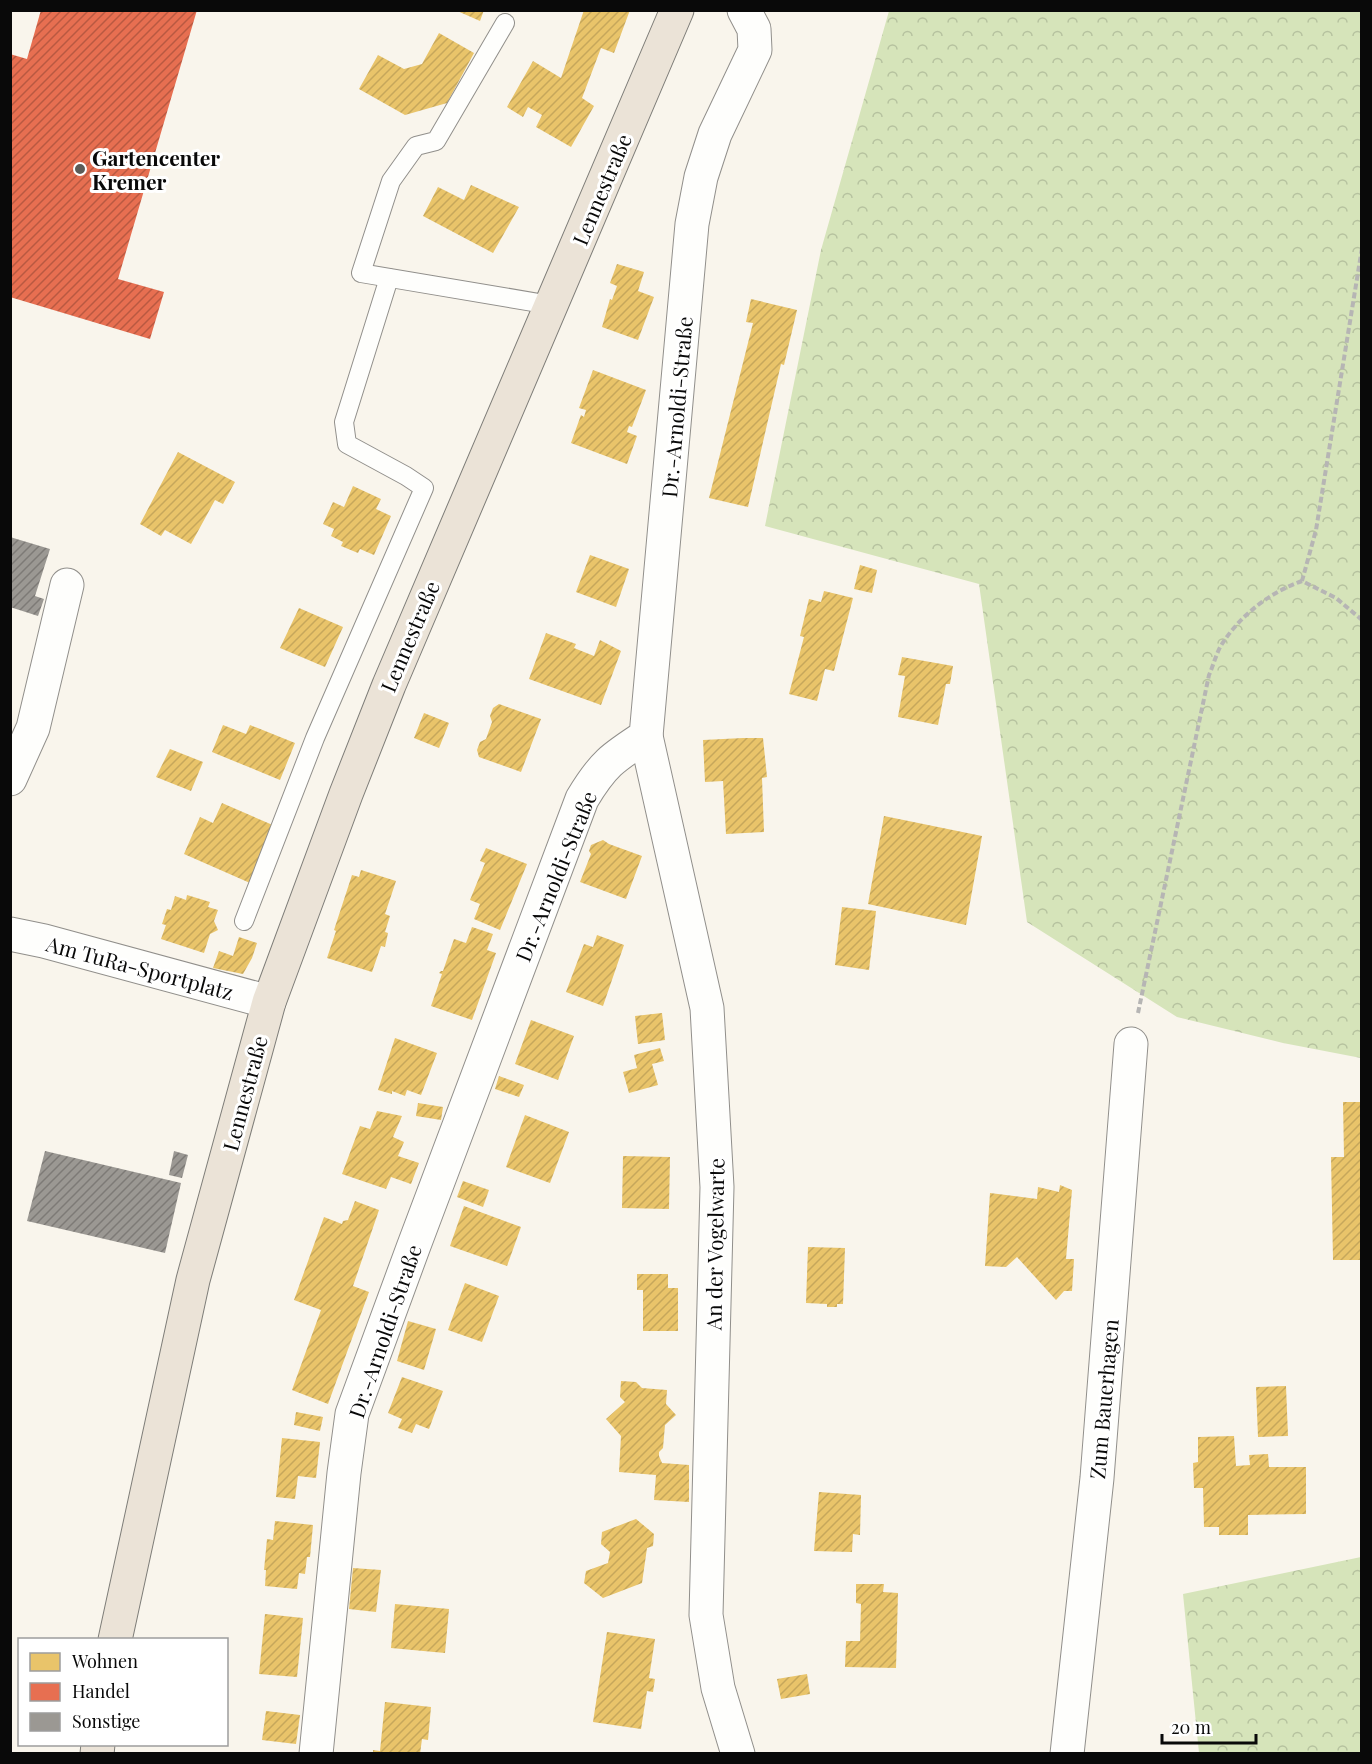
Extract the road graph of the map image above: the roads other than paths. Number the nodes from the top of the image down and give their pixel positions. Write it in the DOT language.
graph roads {
  1 [pos="677,10"];
  2 [pos="744,10"];
  3 [pos="505,23"];
  4 [pos="389,278"];
  5 [pos="551,305"];
  6 [pos="67,585"];
  7 [pos="22,725"];
  8 [pos="646,736"];
  9 [pos="10,779"];
  10 [pos="244,921"];
  11 [pos="10,934"];
  12 [pos="269,1002"];
  13 [pos="1131,1044"];
  14 [pos="114,1638"];
  15 [pos="316,1754"];
  16 [pos="738,1754"];
  17 [pos="1067,1754"];
  1 -- 5 [label="main road, Lennestraße"];
  2 -- 8 [label="street, Dr.-Arnoldi-Straße"];
  3 -- 4 [label="lane"];
  4 -- 5 [label="lane"];
  4 -- 10 [label="lane"];
  5 -- 12 [label="main road, Lennestraße"];
  6 -- 7 [label="street"];
  7 -- 9 [label="street"];
  8 -- 15 [label="street, Dr.-Arnoldi-Straße"];
  8 -- 16 [label="street, An der Vogelwarte"];
  11 -- 12 [label="street, Am TuRa-Sportplatz"];
  12 -- 14 [label="main road, Lennestraße"];
  13 -- 17 [label="street, Zum Bauerhagen"];
}
